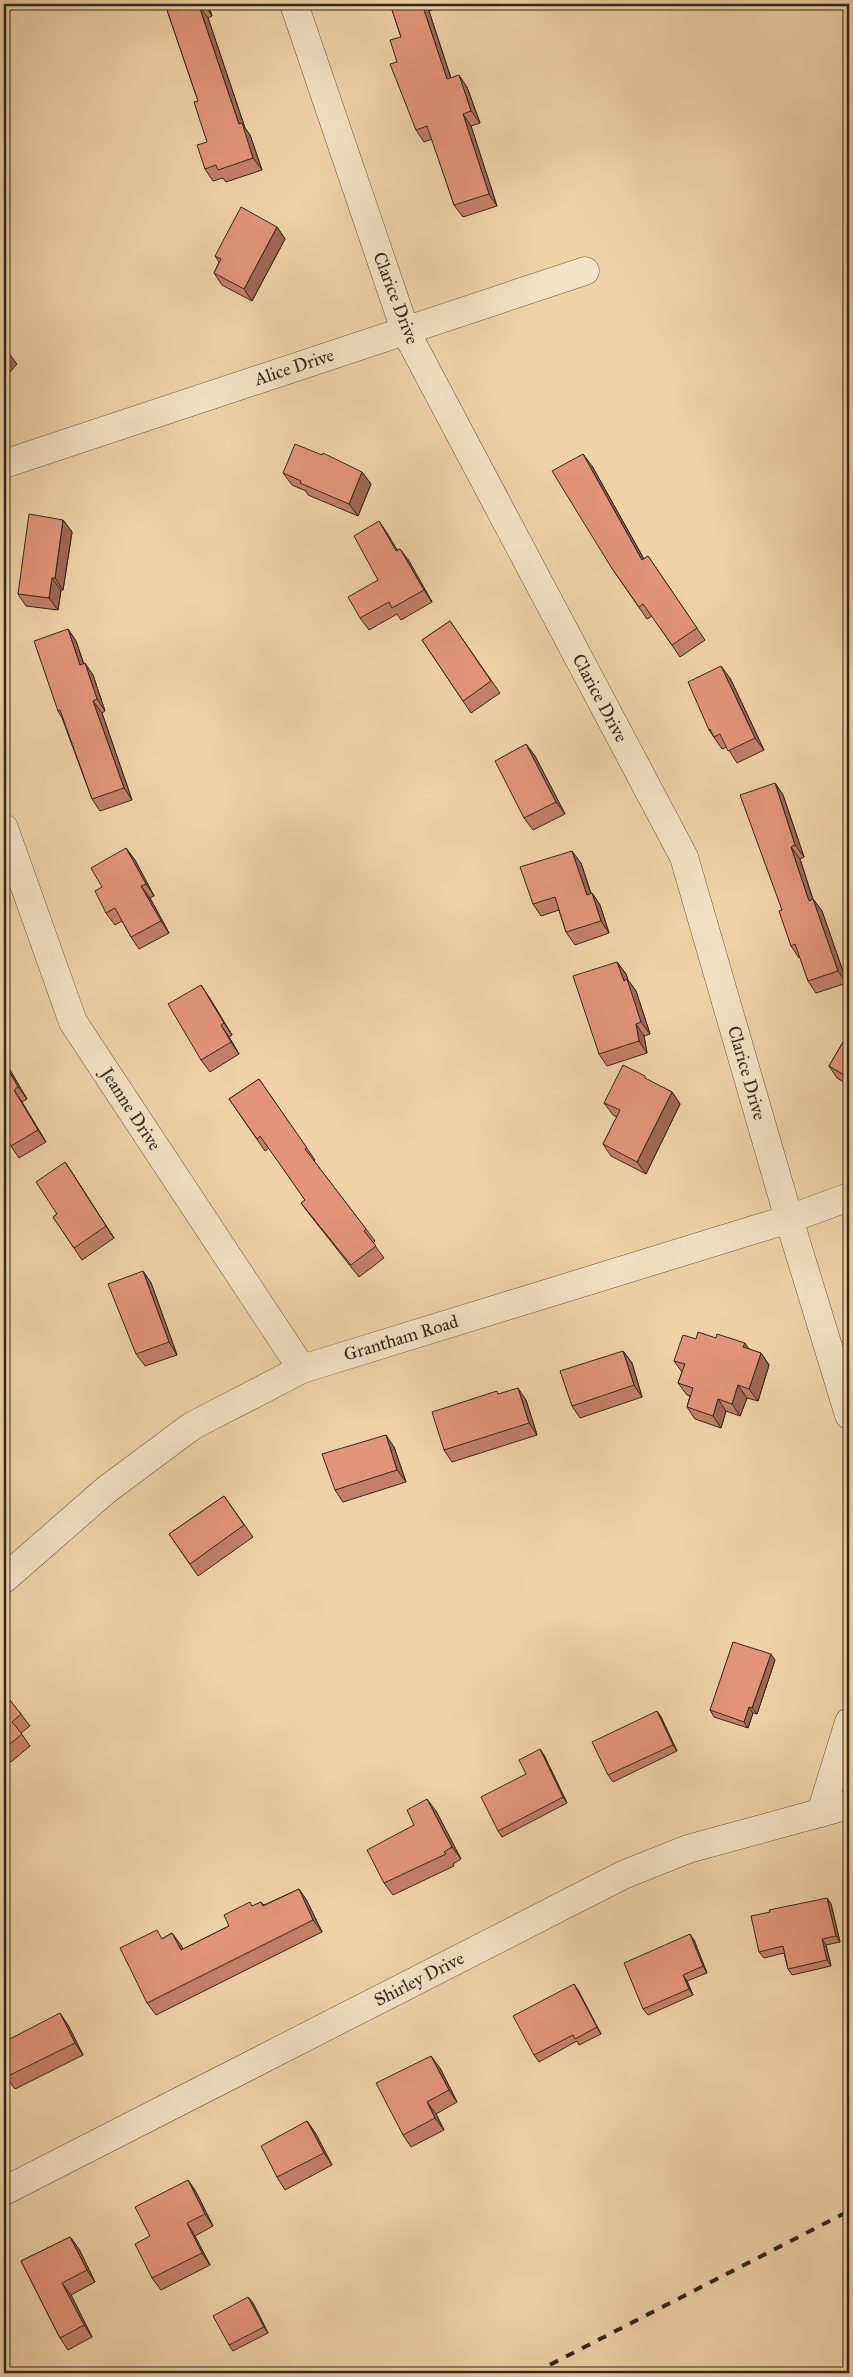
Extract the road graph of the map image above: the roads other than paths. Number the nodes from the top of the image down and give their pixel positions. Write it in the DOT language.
graph roads {
  1 [pos="294,4"];
  2 [pos="585,271"];
  3 [pos="405,330"];
  4 [pos="4,464"];
  5 [pos="4,828"];
  6 [pos="849,1197"];
  7 [pos="789,1219"];
  8 [pos="302,1369"];
  9 [pos="849,1415"];
  10 [pos="4,1579"];
  11 [pos="849,1722"];
  12 [pos="849,1805"];
  13 [pos="821,1813"];
  14 [pos="4,2192"];
  1 -- 3 [label="street, Clarice Drive"];
  2 -- 3 [label="street, Alice Drive"];
  3 -- 4 [label="street, Alice Drive"];
  3 -- 7 [label="street, Clarice Drive"];
  5 -- 8 [label="street, Jeanne Drive"];
  6 -- 7 [label="street, Grantham Road"];
  7 -- 8 [label="street, Grantham Road"];
  7 -- 9 [label="street, Clarice Drive"];
  8 -- 10 [label="street, Grantham Road"];
  11 -- 13 [label="street"];
  12 -- 13 [label="street, Shirley Drive"];
  13 -- 14 [label="street, Shirley Drive"];
}
